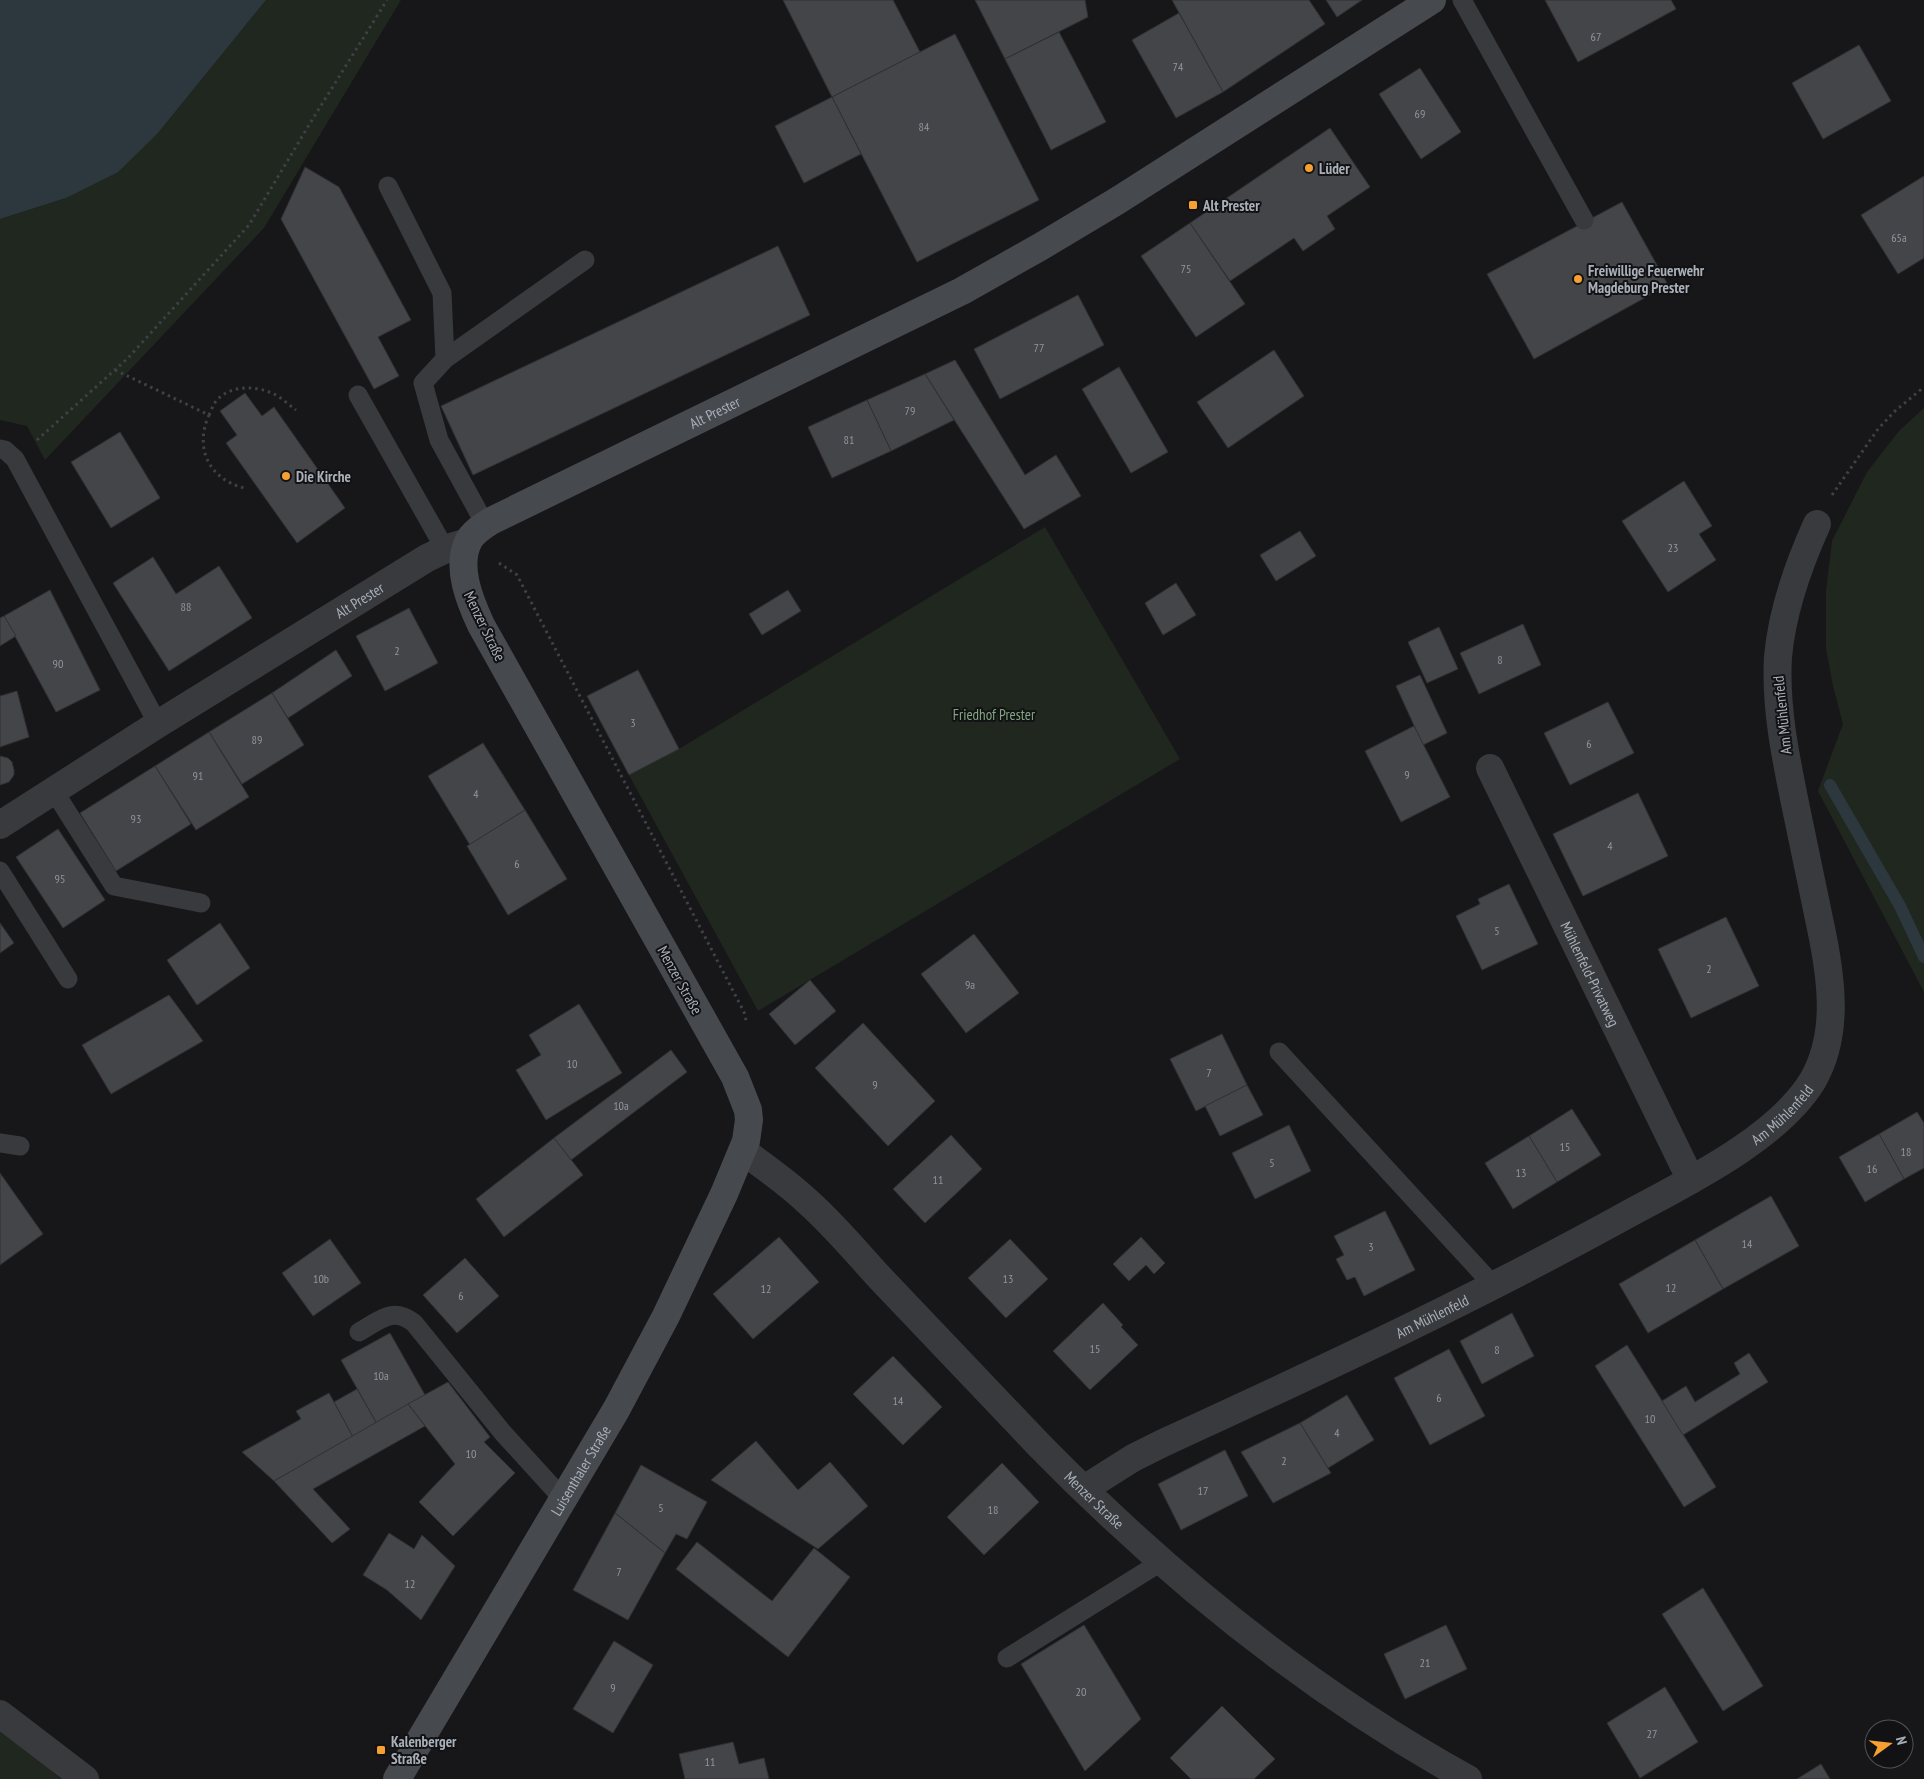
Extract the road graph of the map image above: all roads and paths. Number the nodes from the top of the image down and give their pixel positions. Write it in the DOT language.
graph roads {
  1 [pos="388,0"];
  2 [pos="1432,0"];
  3 [pos="1462,0"];
  4 [pos="388,186"];
  5 [pos="1584,220"];
  6 [pos="585,260"];
  7 [pos="445,358"];
  8 [pos="115,370"];
  9 [pos="1924,387"];
  10 [pos="358,396"];
  11 [pos="296,410"];
  12 [pos="208,415"];
  13 [pos="7,454"];
  14 [pos="244,488"];
  15 [pos="1817,524"];
  16 [pos="466,539"];
  17 [pos="158,724"];
  18 [pos="1490,768"];
  19 [pos="54,790"];
  20 [pos="0,825"];
  21 [pos="0,871"];
  22 [pos="201,903"];
  23 [pos="68,979"];
  24 [pos="748,1028"];
  25 [pos="1280,1052"];
  26 [pos="0,1143"];
  27 [pos="20,1146"];
  28 [pos="743,1151"];
  29 [pos="1691,1180"];
  30 [pos="1494,1286"];
  31 [pos="359,1332"];
  32 [pos="1084,1489"];
  33 [pos="564,1500"];
  34 [pos="1161,1562"];
  35 [pos="1007,1658"];
  36 [pos="0,1714"];
  37 [pos="85,1779"];
  38 [pos="397,1779"];
  39 [pos="1468,1779"];
  1 -- 8 [label="path"];
  2 -- 16 [label="main road, Alt Prester"];
  3 -- 5 [label="lane"];
  4 -- 7 [label="lane"];
  6 -- 7 [label="lane"];
  7 -- 16 [label="lane"];
  8 -- 12 [label="path"];
  8 -- 13 [label="path"];
  9 -- 15 [label="path"];
  10 -- 16 [label="lane"];
  11 -- 12 [label="path"];
  12 -- 14 [label="path"];
  13 -- 17 [label="lane"];
  15 -- 29 [label="street, Am Mühlenfeld"];
  16 -- 17 [label="street, Alt Prester"];
  16 -- 24 [label="path"];
  16 -- 28 [label="main road, Menzer Straße"];
  17 -- 19 [label="street, Alt Prester"];
  18 -- 29 [label="street, Mühlenfeld-Privatweg"];
  19 -- 20 [label="street, Alt Prester"];
  19 -- 22 [label="lane"];
  21 -- 23 [label="lane"];
  25 -- 30 [label="lane"];
  26 -- 27 [label="lane"];
  28 -- 32 [label="street, Menzer Straße"];
  28 -- 33 [label="main road, Luisenthaler Straße"];
  29 -- 30 [label="street, Am Mühlenfeld"];
  30 -- 32 [label="street, Am Mühlenfeld"];
  31 -- 33 [label="lane"];
  32 -- 34 [label="street, Menzer Straße"];
  33 -- 38 [label="main road, Luisenthaler Straße"];
  34 -- 35 [label="lane"];
  34 -- 39 [label="street, Menzer Straße"];
  36 -- 37 [label="street"];
}
